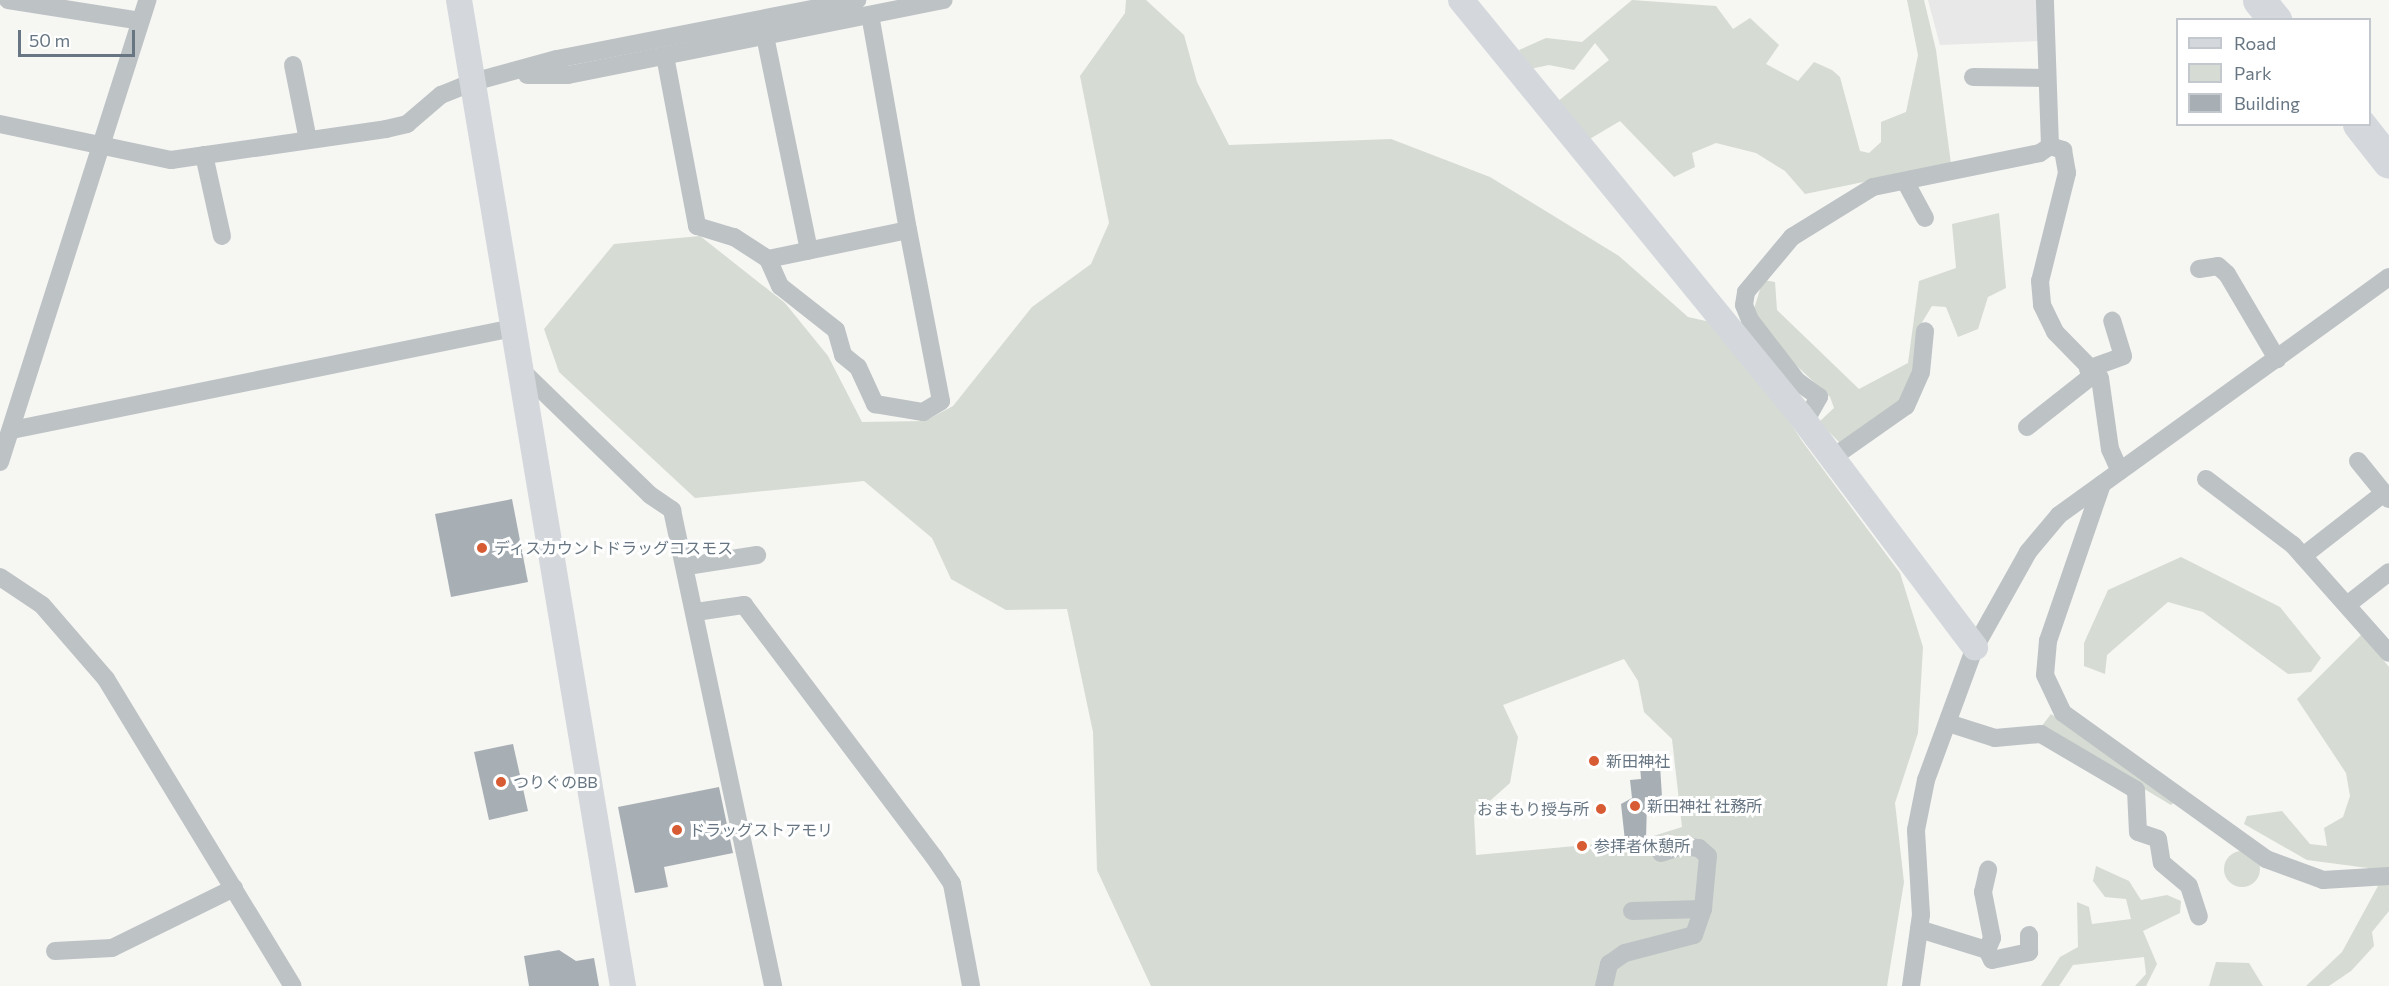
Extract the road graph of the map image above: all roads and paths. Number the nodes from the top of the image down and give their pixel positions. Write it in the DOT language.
graph roads {
  1 [pos="8,0"];
  2 [pos="147,0"];
  3 [pos="459,0"];
  4 [pos="857,0"];
  5 [pos="944,0"];
  6 [pos="1461,0"];
  7 [pos="2045,0"];
  8 [pos="2259,0"];
  9 [pos="870,15"];
  10 [pos="2273,18"];
  11 [pos="140,21"];
  12 [pos="765,36"];
  13 [pos="665,56"];
  14 [pos="293,65"];
  15 [pos="510,75"];
  16 [pos="1973,77"];
  17 [pos="2047,78"];
  18 [pos="473,82"];
  19 [pos="0,124"];
  20 [pos="2361,126"];
  21 [pos="308,140"];
  22 [pos="2050,146"];
  23 [pos="100,149"];
  24 [pos="204,155"];
  25 [pos="2389,162"];
  26 [pos="1905,181"];
  27 [pos="1925,218"];
  28 [pos="908,230"];
  29 [pos="222,236"];
  30 [pos="809,251"];
  31 [pos="768,259"];
  32 [pos="2199,269"];
  33 [pos="2389,277"];
  34 [pos="2112,321"];
  35 [pos="513,328"];
  36 [pos="1924,331"];
  37 [pos="2277,359"];
  38 [pos="519,368"];
  39 [pos="2091,372"];
  40 [pos="1804,422"];
  41 [pos="2027,427"];
  42 [pos="12,430"];
  43 [pos="1832,458"];
  44 [pos="2358,461"];
  45 [pos="0,462"];
  46 [pos="2120,471"];
  47 [pos="2206,479"];
  48 [pos="2102,484"];
  49 [pos="2386,496"];
  50 [pos="757,555"];
  51 [pos="2303,556"];
  52 [pos="687,566"];
  53 [pos="2389,572"];
  54 [pos="0,577"];
  55 [pos="2347,605"];
  56 [pos="696,612"];
  57 [pos="1975,647"];
  58 [pos="2389,652"];
  59 [pos="1948,723"];
  60 [pos="1661,853"];
  61 [pos="1988,870"];
  62 [pos="2389,876"];
  63 [pos="234,888"];
  64 [pos="1703,909"];
  65 [pos="1632,912"];
  66 [pos="2199,916"];
  67 [pos="1919,928"];
  68 [pos="2029,935"];
  69 [pos="55,951"];
  70 [pos="1987,951"];
  71 [pos="293,986"];
  72 [pos="623,986"];
  73 [pos="773,986"];
  74 [pos="971,986"];
  75 [pos="1604,986"];
  76 [pos="1911,986"];
  1 -- 11 [label="street"];
  2 -- 11 [label="street"];
  3 -- 18 [label="street"];
  4 -- 15 [label="street"];
  5 -- 9 [label="street"];
  6 -- 40 [label="street"];
  7 -- 17 [label="street"];
  8 -- 10 [label="highway"];
  9 -- 12 [label="street"];
  9 -- 28 [label="street"];
  11 -- 23 [label="street"];
  12 -- 13 [label="street"];
  12 -- 30 [label="street"];
  13 -- 15 [label="street"];
  13 -- 31 [label="street"];
  14 -- 21 [label="street"];
  15 -- 18 [label="street"];
  16 -- 17 [label="street"];
  17 -- 22 [label="street"];
  18 -- 21 [label="street"];
  18 -- 35 [label="street"];
  19 -- 23 [label="street"];
  20 -- 25 [label="highway"];
  21 -- 24 [label="street"];
  22 -- 26 [label="street"];
  22 -- 39 [label="street"];
  23 -- 24 [label="street"];
  23 -- 42 [label="street"];
  24 -- 29 [label="street"];
  26 -- 27 [label="street"];
  26 -- 40 [label="street"];
  28 -- 30 [label="street"];
  28 -- 31 [label="street"];
  30 -- 31 [label="street"];
  32 -- 37 [label="street"];
  33 -- 37 [label="street"];
  34 -- 39 [label="street"];
  35 -- 38 [label="street"];
  35 -- 42 [label="street"];
  36 -- 43 [label="street"];
  37 -- 46 [label="street"];
  38 -- 52 [label="street"];
  38 -- 72 [label="street"];
  39 -- 41 [label="street"];
  39 -- 46 [label="street"];
  40 -- 43 [label="street"];
  42 -- 45 [label="street"];
  43 -- 57 [label="street"];
  44 -- 49 [label="street"];
  46 -- 48 [label="street"];
  47 -- 51 [label="street"];
  48 -- 57 [label="street"];
  48 -- 62 [label="street"];
  49 -- 51 [label="street"];
  50 -- 52 [label="street"];
  51 -- 55 [label="street"];
  52 -- 56 [label="street"];
  53 -- 55 [label="street"];
  54 -- 63 [label="street"];
  55 -- 58 [label="street"];
  56 -- 73 [label="street"];
  56 -- 74 [label="street"];
  57 -- 59 [label="street"];
  59 -- 66 [label="street"];
  59 -- 67 [label="street"];
  60 -- 64 [label="street"];
  61 -- 70 [label="street"];
  63 -- 69 [label="street"];
  63 -- 71 [label="street"];
  64 -- 65 [label="street"];
  64 -- 75 [label="street"];
  67 -- 70 [label="street"];
  67 -- 76 [label="street"];
  68 -- 70 [label="street"];
}
